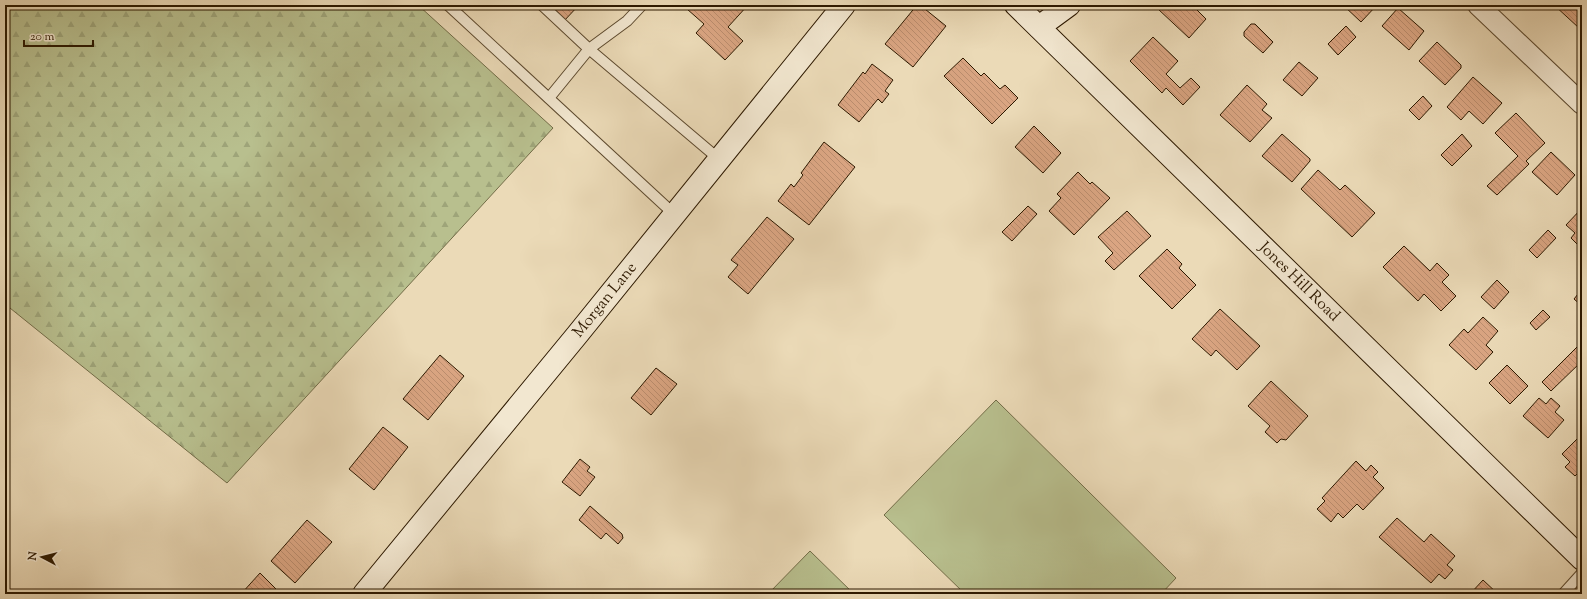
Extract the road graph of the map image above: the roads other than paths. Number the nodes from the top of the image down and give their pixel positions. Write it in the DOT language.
graph roads {
  1 [pos="448,5"];
  2 [pos="542,5"];
  3 [pos="642,5"];
  4 [pos="844,5"];
  5 [pos="1016,5"];
  6 [pos="1069,5"];
  7 [pos="1478,5"];
  8 [pos="1039,27"];
  9 [pos="590,49"];
  10 [pos="549,98"];
  11 [pos="1582,104"];
  12 [pos="720,160"];
  13 [pos="675,215"];
  14 [pos="1582,559"];
  15 [pos="1582,573"];
  16 [pos="364,594"];
  17 [pos="1563,594"];
  1 -- 10 [label="lane"];
  2 -- 9 [label="lane"];
  3 -- 9 [label="lane"];
  4 -- 12 [label="street, Morgan Lane"];
  5 -- 8 [label="street, Jones Hill Road"];
  6 -- 8 [label="street"];
  7 -- 11 [label="street"];
  8 -- 14 [label="street, Jones Hill Road"];
  9 -- 10 [label="lane"];
  9 -- 12 [label="lane"];
  10 -- 13 [label="lane"];
  12 -- 13 [label="street, Morgan Lane"];
  13 -- 16 [label="street, Morgan Lane"];
  15 -- 17 [label="lane"];
}
